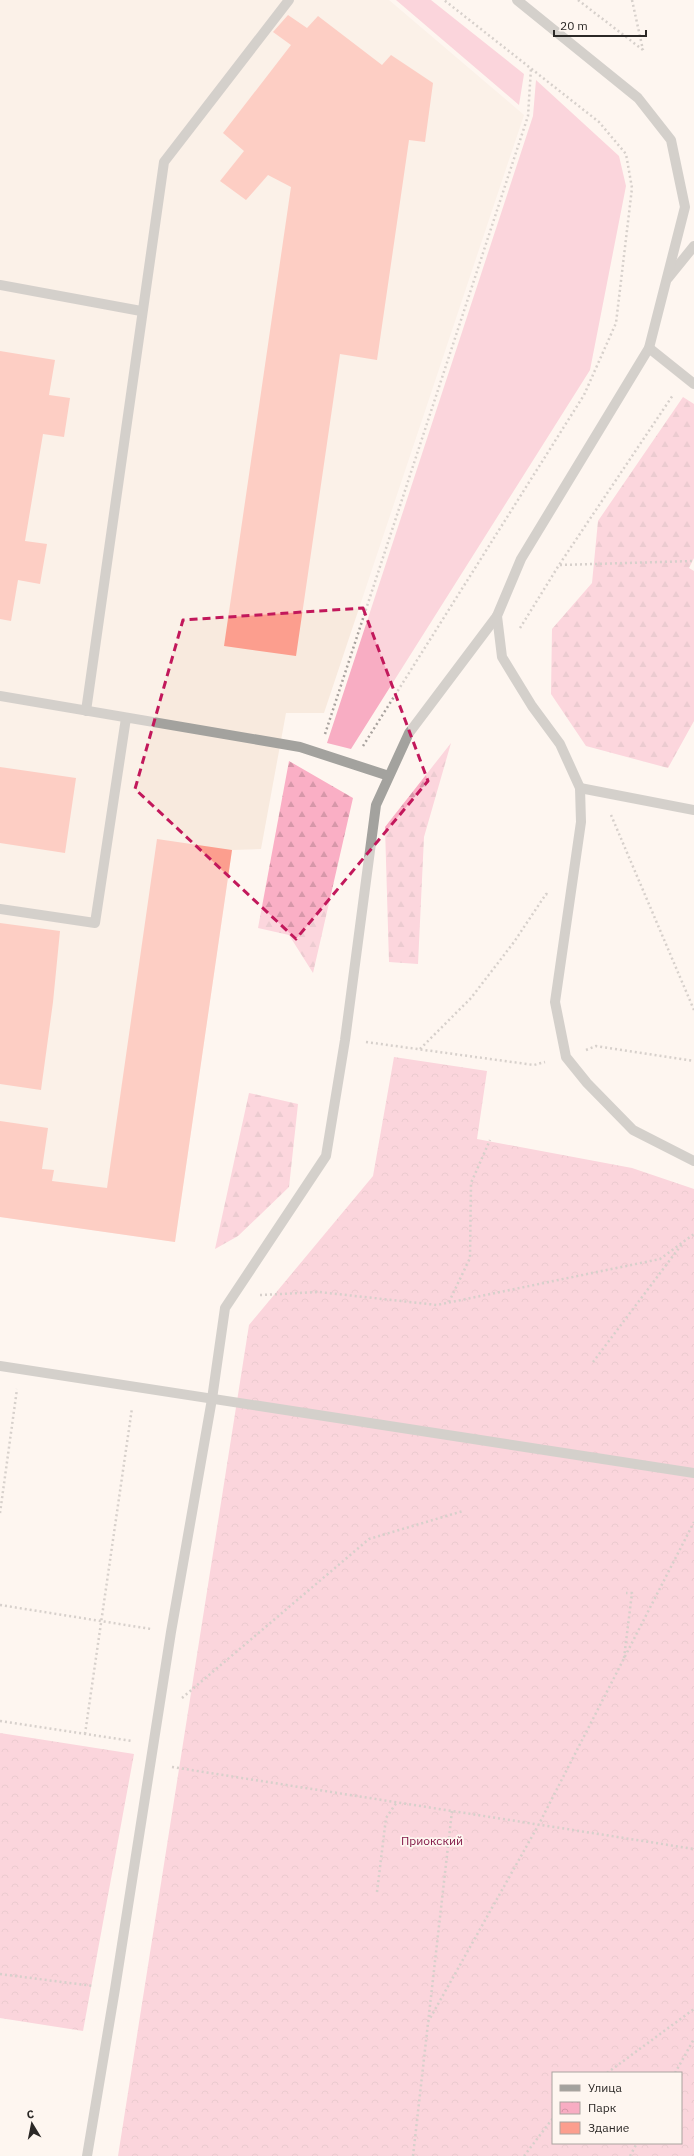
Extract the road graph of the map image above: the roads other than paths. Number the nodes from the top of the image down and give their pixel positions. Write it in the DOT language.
graph roads {
  1 [pos="289,0"];
  2 [pos="517,0"];
  3 [pos="694,246"];
  4 [pos="668,278"];
  5 [pos="0,285"];
  6 [pos="141,311"];
  7 [pos="649,348"];
  8 [pos="694,384"];
  9 [pos="497,616"];
  10 [pos="0,696"];
  11 [pos="86,711"];
  12 [pos="126,718"];
  13 [pos="389,776"];
  14 [pos="580,788"];
  15 [pos="694,810"];
  16 [pos="0,909"];
  17 [pos="694,1161"];
  18 [pos="0,1366"];
  19 [pos="212,1398"];
  20 [pos="694,1472"];
  21 [pos="87,2156"];
  1 -- 6 [label="street"];
  2 -- 4 [label="street"];
  3 -- 4 [label="street"];
  4 -- 7 [label="street"];
  5 -- 6 [label="street"];
  6 -- 11 [label="street"];
  7 -- 8 [label="street"];
  7 -- 9 [label="street"];
  9 -- 13 [label="street"];
  9 -- 14 [label="street"];
  10 -- 11 [label="street"];
  11 -- 12 [label="street"];
  12 -- 13 [label="street"];
  12 -- 16 [label="street"];
  13 -- 19 [label="street"];
  14 -- 15 [label="street"];
  14 -- 17 [label="street"];
  18 -- 19 [label="street"];
  19 -- 20 [label="street"];
  19 -- 21 [label="street"];
}
